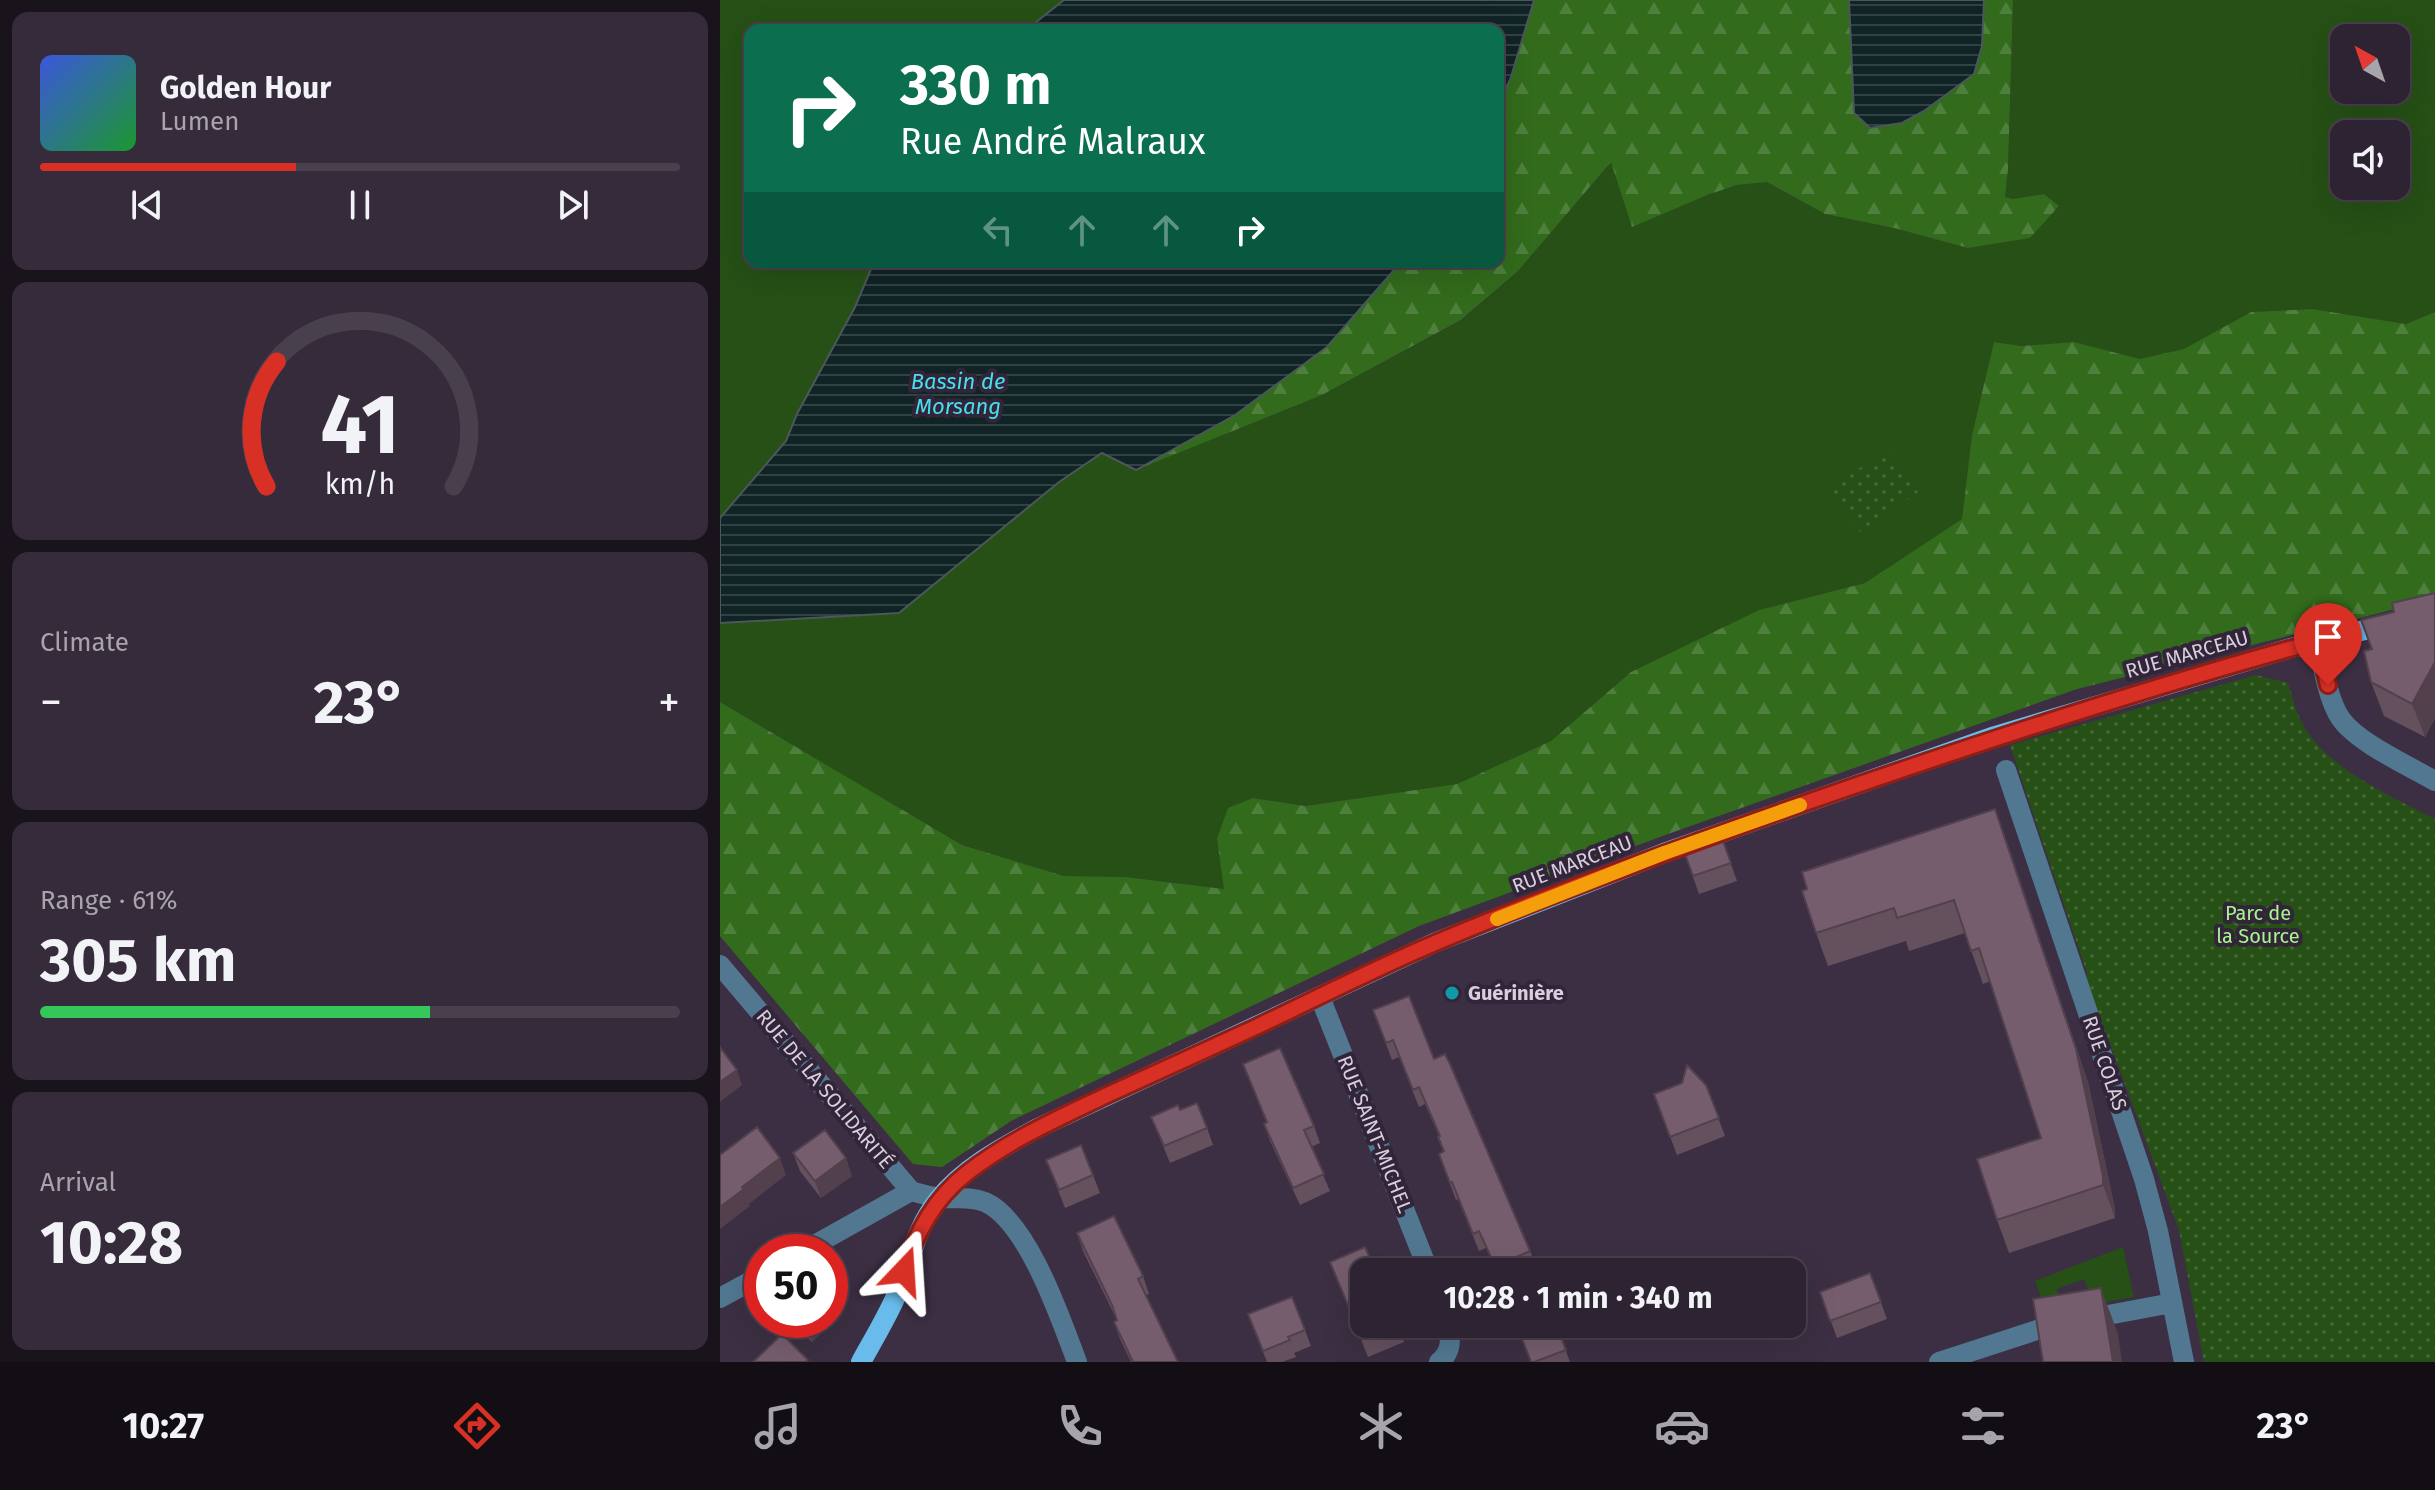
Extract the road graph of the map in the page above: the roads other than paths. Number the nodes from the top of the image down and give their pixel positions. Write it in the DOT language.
graph roads {
  1 [pos="2435,613"];
  2 [pos="2318,641"];
  3 [pos="2006,770"];
  4 [pos="2435,781"];
  5 [pos="720,965"];
  6 [pos="1320,997"];
  7 [pos="911,1191"];
  8 [pos="939,1198"];
  9 [pos="834,1234"];
  10 [pos="1423,1258"];
  11 [pos="744,1285"];
  12 [pos="720,1298"];
  13 [pos="2172,1303"];
  14 [pos="1450,1338"];
  15 [pos="861,1362"];
  16 [pos="1077,1362"];
  17 [pos="1439,1362"];
  18 [pos="1939,1362"];
  19 [pos="2184,1362"];
  1 -- 2 [label="main road, RUE MARCEAU"];
  2 -- 4 [label="street"];
  2 -- 6 [label="main road, RUE MARCEAU"];
  3 -- 13 [label="street, RUE COLAS"];
  5 -- 7 [label="street, RUE DE LA SOLIDARITÉ"];
  6 -- 8 [label="main road, RUE MARCEAU"];
  6 -- 10 [label="street, RUE SAINT-MICHEL"];
  7 -- 8 [label="street"];
  7 -- 9 [label="street"];
  8 -- 15 [label="main road, RUE MARCEAU"];
  8 -- 16 [label="street"];
  11 -- 12 [label="street"];
  13 -- 18 [label="street"];
  13 -- 19 [label="street, RUE COLAS"];
  14 -- 17 [label="street"];
}
